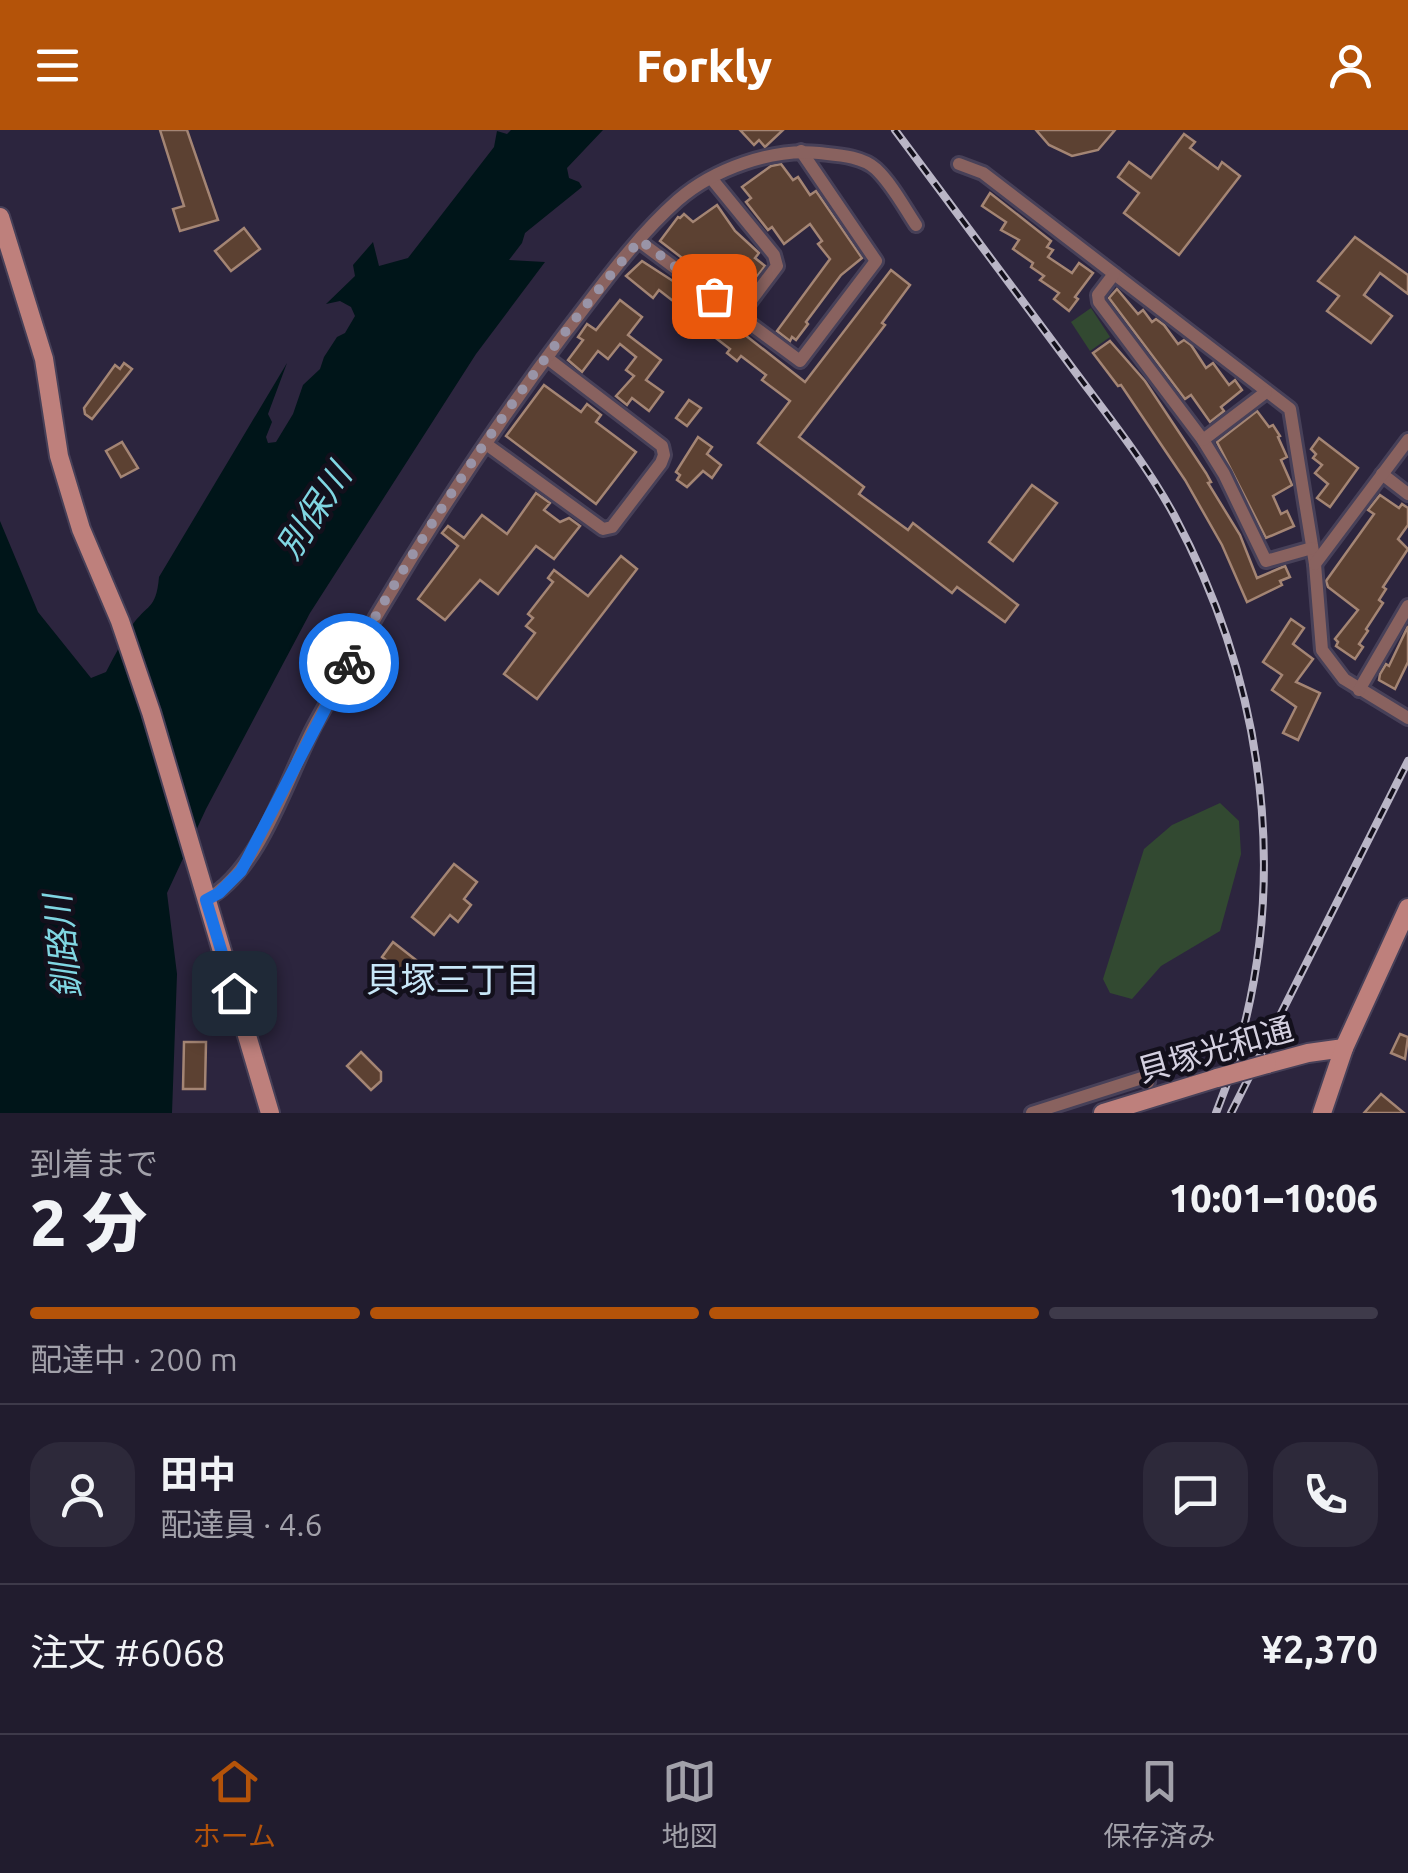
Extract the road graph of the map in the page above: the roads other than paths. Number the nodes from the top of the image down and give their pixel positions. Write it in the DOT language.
graph roads {
  1 [pos="801,151"];
  2 [pos="959,164"];
  3 [pos="712,178"];
  4 [pos="0,218"];
  5 [pos="916,225"];
  6 [pos="640,240"];
  7 [pos="1114,274"];
  8 [pos="740,315"];
  9 [pos="547,358"];
  10 [pos="1266,392"];
  11 [pos="1203,440"];
  12 [pos="1408,440"];
  13 [pos="486,444"];
  14 [pos="1382,474"];
  15 [pos="1408,494"];
  16 [pos="1312,548"];
  17 [pos="1314,564"];
  18 [pos="1408,606"];
  19 [pos="1358,690"];
  20 [pos="1408,718"];
  21 [pos="206,900"];
  22 [pos="1408,908"];
  23 [pos="1344,1048"];
  24 [pos="1148,1082"];
  25 [pos="270,1113"];
  26 [pos="1032,1113"];
  27 [pos="1102,1113"];
  28 [pos="1322,1113"];
  1 -- 3 [label="street"];
  1 -- 5 [label="street"];
  1 -- 8 [label="street"];
  2 -- 7 [label="street"];
  3 -- 6 [label="street"];
  3 -- 8 [label="street"];
  4 -- 21 [label="street"];
  6 -- 8 [label="street"];
  6 -- 9 [label="street"];
  7 -- 10 [label="street"];
  7 -- 11 [label="street"];
  9 -- 13 [label="street"];
  9 -- 13 [label="street"];
  10 -- 11 [label="street"];
  10 -- 16 [label="street"];
  11 -- 16 [label="street"];
  12 -- 14 [label="street"];
  13 -- 21 [label="street"];
  14 -- 15 [label="street"];
  14 -- 17 [label="street"];
  16 -- 17 [label="street"];
  17 -- 19 [label="street"];
  18 -- 19 [label="street"];
  19 -- 20 [label="street"];
  21 -- 25 [label="street"];
  22 -- 23 [label="street"];
  23 -- 27 [label="street, 貝塚光和通, bridge"];
  23 -- 28 [label="street"];
  24 -- 26 [label="street"];
}
